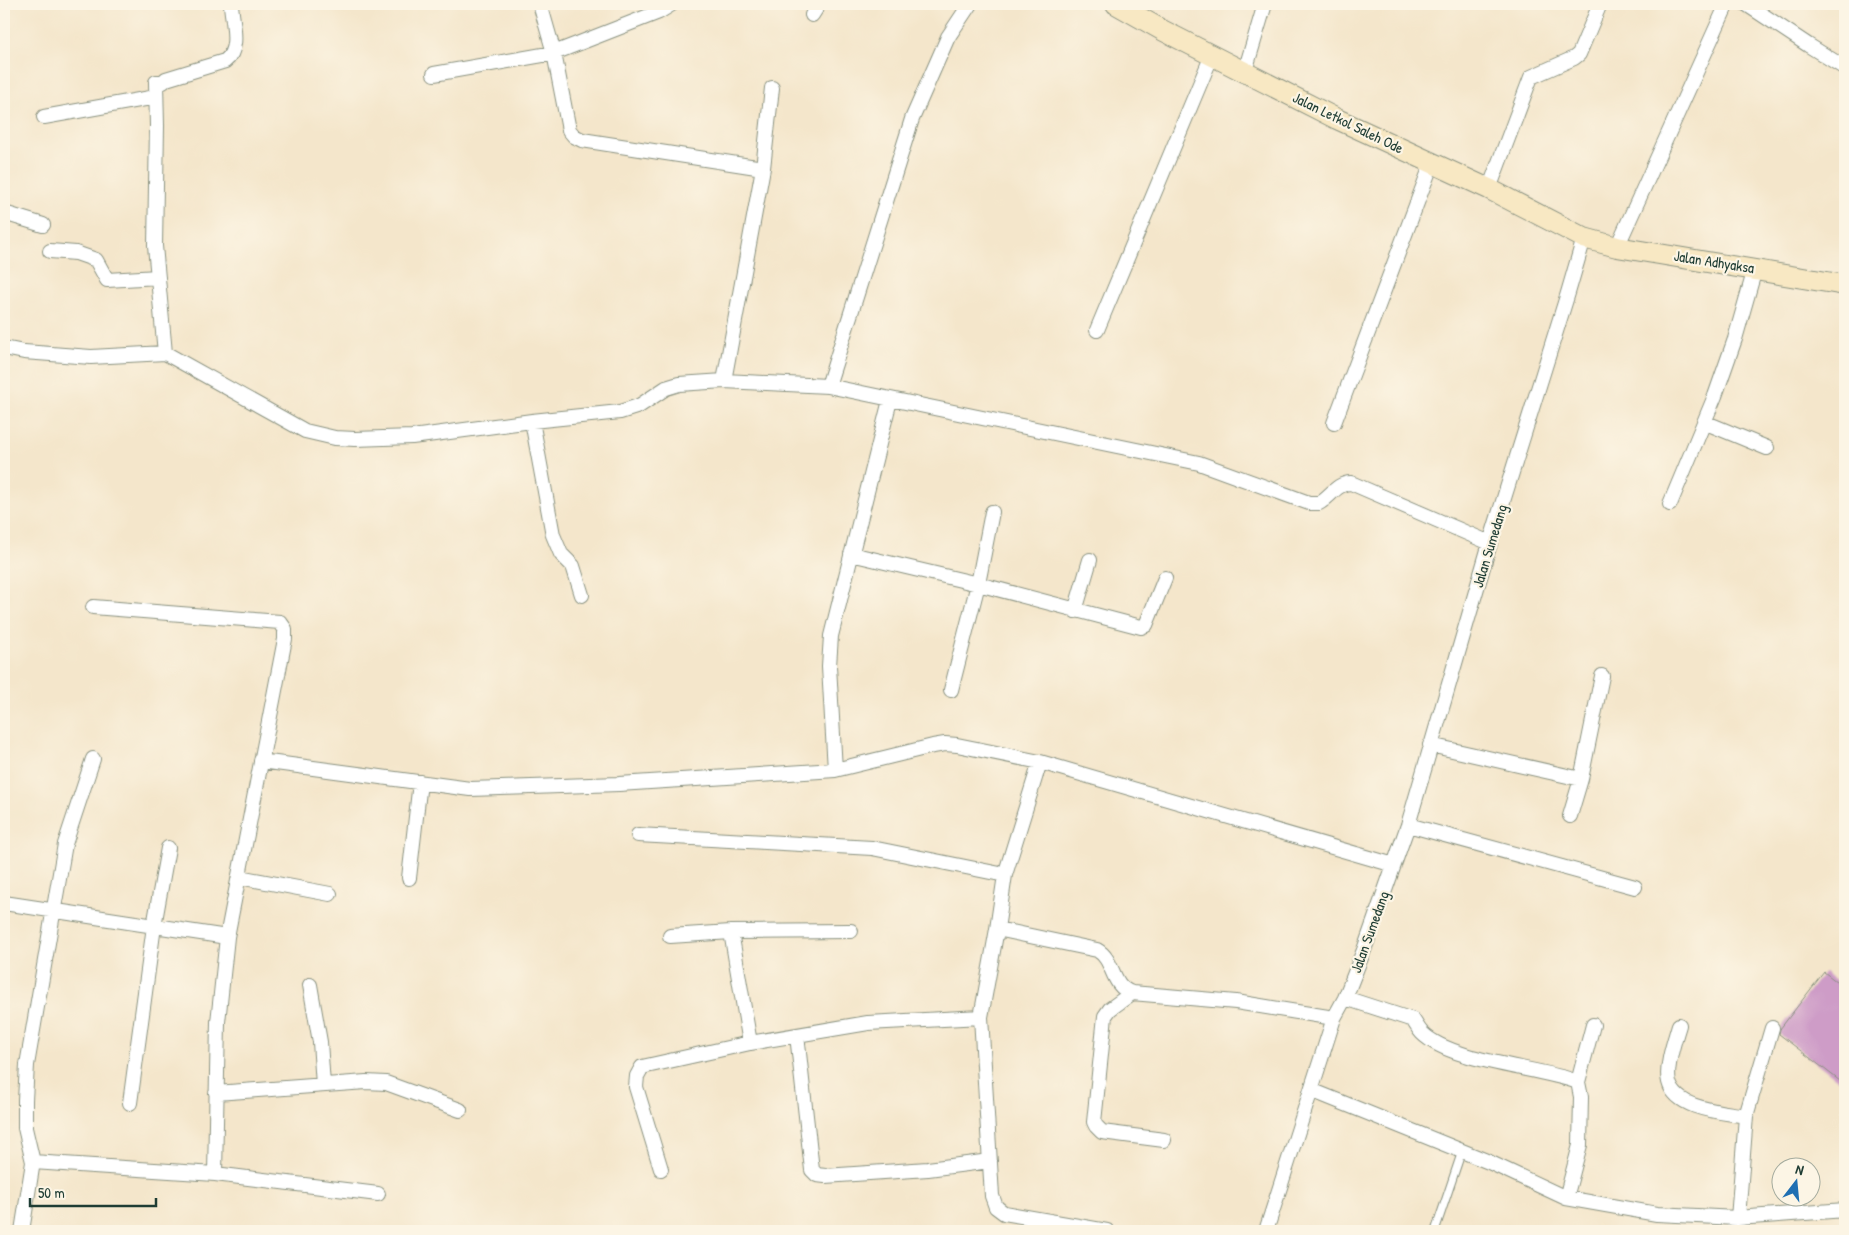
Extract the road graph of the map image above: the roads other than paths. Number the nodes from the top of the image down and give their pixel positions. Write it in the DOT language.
graph roads {
  1 [pos="231,4"];
  2 [pos="540,4"];
  3 [pos="672,4"];
  4 [pos="970,4"];
  5 [pos="1116,4"];
  6 [pos="1265,4"];
  7 [pos="1600,4"];
  8 [pos="1727,4"];
  9 [pos="1746,4"];
  10 [pos="554,53"];
  11 [pos="1212,55"];
  12 [pos="1845,68"];
  13 [pos="1245,71"];
  14 [pos="434,74"];
  15 [pos="772,88"];
  16 [pos="156,97"];
  17 [pos="44,117"];
  18 [pos="1432,163"];
  19 [pos="763,168"];
  20 [pos="1489,190"];
  21 [pos="4,213"];
  22 [pos="43,225"];
  23 [pos="1584,238"];
  24 [pos="1616,247"];
  25 [pos="50,252"];
  26 [pos="1756,269"];
  27 [pos="158,277"];
  28 [pos="1845,285"];
  29 [pos="1096,330"];
  30 [pos="4,348"];
  31 [pos="165,353"];
  32 [pos="724,380"];
  33 [pos="828,386"];
  34 [pos="890,400"];
  35 [pos="532,421"];
  36 [pos="1704,422"];
  37 [pos="1334,423"];
  38 [pos="1767,448"];
  39 [pos="1670,504"];
  40 [pos="992,512"];
  41 [pos="1490,543"];
  42 [pos="851,554"];
  43 [pos="1090,560"];
  44 [pos="1164,578"];
  45 [pos="978,584"];
  46 [pos="582,596"];
  47 [pos="93,607"];
  48 [pos="1075,611"];
  49 [pos="1602,676"];
  50 [pos="951,690"];
  51 [pos="1430,745"];
  52 [pos="93,759"];
  53 [pos="261,761"];
  54 [pos="1040,762"];
  55 [pos="835,770"];
  56 [pos="1581,779"];
  57 [pos="420,782"];
  58 [pos="1570,816"];
  59 [pos="1408,826"];
  60 [pos="638,835"];
  61 [pos="168,848"];
  62 [pos="1394,864"];
  63 [pos="1005,875"];
  64 [pos="239,877"];
  65 [pos="409,878"];
  66 [pos="1635,887"];
  67 [pos="330,894"];
  68 [pos="4,903"];
  69 [pos="54,911"];
  70 [pos="154,926"];
  71 [pos="997,929"];
  72 [pos="851,931"];
  73 [pos="731,932"];
  74 [pos="670,936"];
  75 [pos="227,937"];
  76 [pos="310,985"];
  77 [pos="1132,993"];
  78 [pos="1345,998"];
  79 [pos="981,1017"];
  80 [pos="1334,1018"];
  81 [pos="1679,1025"];
  82 [pos="1593,1026"];
  83 [pos="1772,1028"];
  84 [pos="797,1035"];
  85 [pos="750,1043"];
  86 [pos="1578,1082"];
  87 [pos="323,1085"];
  88 [pos="1310,1090"];
  89 [pos="216,1093"];
  90 [pos="130,1103"];
  91 [pos="460,1110"];
  92 [pos="1746,1116"];
  93 [pos="1164,1140"];
  94 [pos="1462,1150"];
  95 [pos="990,1161"];
  96 [pos="33,1162"];
  97 [pos="662,1169"];
  98 [pos="215,1174"];
  99 [pos="378,1194"];
  100 [pos="1566,1198"];
  101 [pos="1845,1210"];
  102 [pos="1737,1225"];
  103 [pos="22,1231"];
  104 [pos="1107,1231"];
  105 [pos="1266,1231"];
  106 [pos="1435,1231"];
  1 -- 16 [label="street"];
  2 -- 10 [label="street"];
  3 -- 10 [label="street"];
  4 -- 33 [label="street"];
  5 -- 11 [label="street, Jalan Letkol Saleh Ode"];
  6 -- 13 [label="street"];
  7 -- 20 [label="street"];
  8 -- 24 [label="street"];
  9 -- 12 [label="street"];
  10 -- 14 [label="street"];
  10 -- 19 [label="street"];
  11 -- 13 [label="street, Jalan Letkol Saleh Ode"];
  11 -- 29 [label="street"];
  13 -- 18 [label="street, Jalan Letkol Saleh Ode"];
  15 -- 19 [label="street"];
  16 -- 17 [label="street"];
  16 -- 27 [label="street"];
  18 -- 20 [label="street, Jalan Letkol Saleh Ode"];
  18 -- 37 [label="street"];
  19 -- 32 [label="street"];
  20 -- 23 [label="street, Jalan Letkol Saleh Ode"];
  21 -- 22 [label="street"];
  23 -- 24 [label="street, Jalan Adhyaksa"];
  23 -- 41 [label="street, Jalan Sumedang"];
  24 -- 26 [label="street, Jalan Adhyaksa"];
  25 -- 27 [label="street"];
  26 -- 28 [label="street, Jalan Adhyaksa"];
  26 -- 36 [label="street"];
  27 -- 31 [label="street"];
  30 -- 31 [label="street"];
  31 -- 35 [label="street"];
  32 -- 33 [label="street"];
  32 -- 35 [label="street"];
  33 -- 34 [label="street"];
  34 -- 41 [label="street"];
  34 -- 42 [label="street"];
  35 -- 46 [label="street"];
  36 -- 38 [label="street"];
  36 -- 39 [label="street"];
  40 -- 45 [label="street"];
  41 -- 51 [label="street, Jalan Sumedang"];
  42 -- 45 [label="street"];
  42 -- 55 [label="street"];
  43 -- 48 [label="street"];
  44 -- 48 [label="street"];
  45 -- 48 [label="street"];
  45 -- 50 [label="street"];
  47 -- 53 [label="street"];
  49 -- 56 [label="street"];
  51 -- 56 [label="street"];
  51 -- 59 [label="street, Jalan Sumedang"];
  52 -- 69 [label="street"];
  53 -- 57 [label="street"];
  53 -- 64 [label="street"];
  54 -- 55 [label="street"];
  54 -- 62 [label="street"];
  54 -- 63 [label="street"];
  55 -- 57 [label="street"];
  56 -- 58 [label="street"];
  57 -- 65 [label="street"];
  59 -- 62 [label="street, Jalan Sumedang"];
  59 -- 66 [label="street"];
  60 -- 63 [label="street"];
  61 -- 70 [label="street"];
  62 -- 78 [label="street, Jalan Sumedang"];
  63 -- 71 [label="street"];
  64 -- 67 [label="street"];
  64 -- 75 [label="street"];
  68 -- 69 [label="street"];
  69 -- 70 [label="street"];
  69 -- 96 [label="street"];
  70 -- 75 [label="street"];
  70 -- 90 [label="street"];
  71 -- 77 [label="street"];
  71 -- 79 [label="street"];
  72 -- 73 [label="street"];
  73 -- 74 [label="street"];
  73 -- 85 [label="street"];
  75 -- 89 [label="street"];
  76 -- 87 [label="street"];
  77 -- 80 [label="street"];
  77 -- 93 [label="street"];
  78 -- 80 [label="street, Jalan Sumedang"];
  78 -- 86 [label="street"];
  79 -- 84 [label="street"];
  79 -- 95 [label="street"];
  80 -- 88 [label="street, Jalan Sumedang"];
  81 -- 92 [label="street"];
  82 -- 86 [label="street"];
  83 -- 92 [label="street"];
  84 -- 85 [label="street"];
  84 -- 95 [label="street"];
  85 -- 97 [label="street"];
  86 -- 100 [label="street"];
  87 -- 89 [label="street"];
  87 -- 91 [label="street"];
  88 -- 94 [label="street"];
  88 -- 105 [label="street, Jalan Sumedang"];
  89 -- 98 [label="street"];
  92 -- 102 [label="street"];
  94 -- 100 [label="street"];
  94 -- 106 [label="lane"];
  95 -- 104 [label="street"];
  96 -- 98 [label="street"];
  96 -- 103 [label="street"];
  98 -- 99 [label="street"];
  100 -- 102 [label="street"];
  101 -- 102 [label="street"];
}
